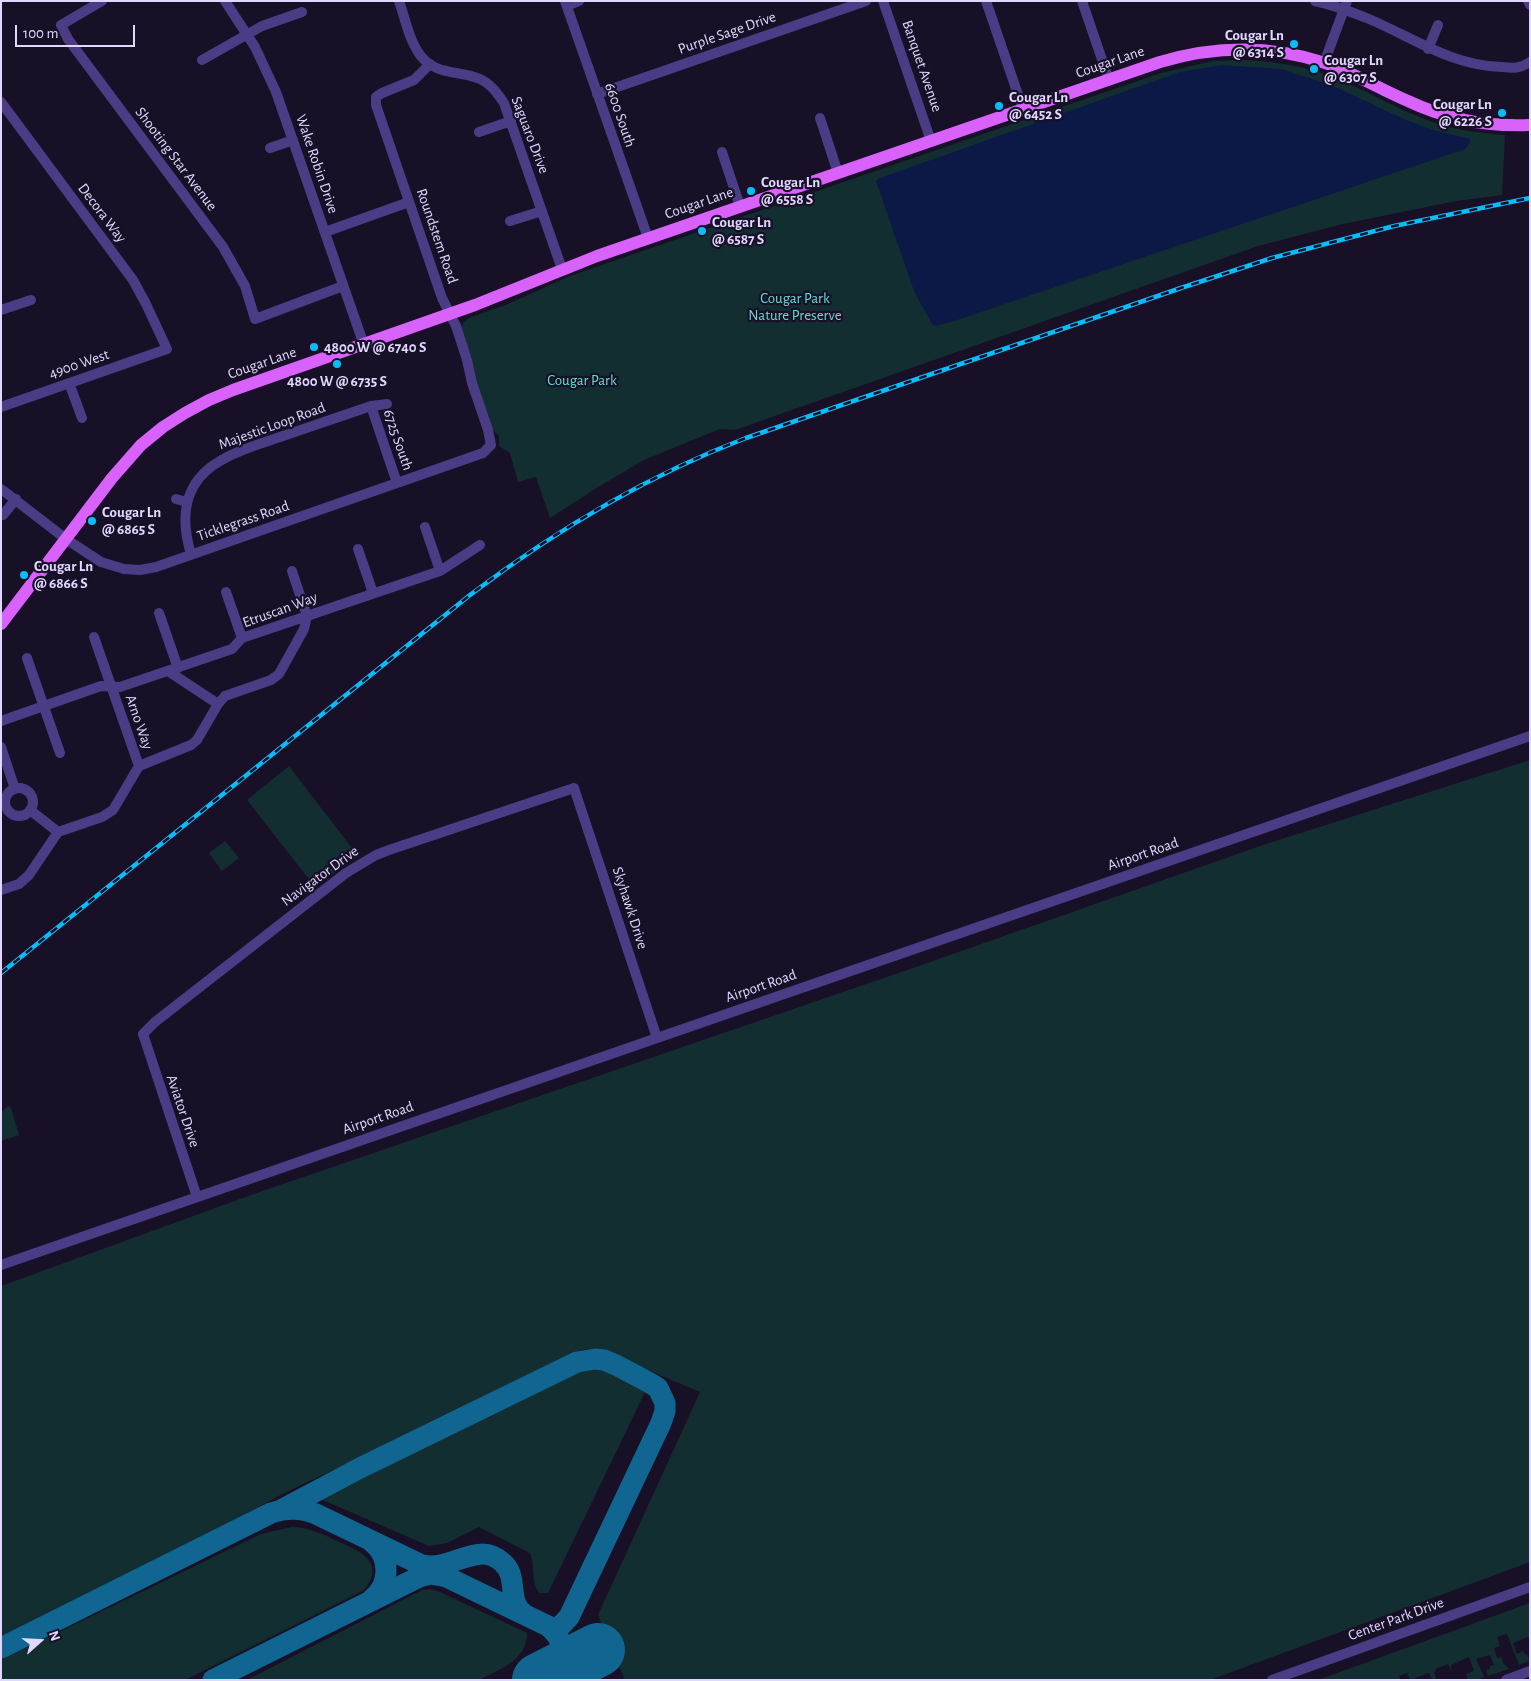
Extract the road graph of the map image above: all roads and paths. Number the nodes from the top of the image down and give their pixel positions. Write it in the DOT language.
graph roads {
  1 [pos="102,1"];
  2 [pos="225,1"];
  3 [pos="399,1"];
  4 [pos="579,1"];
  5 [pos="866,1"];
  6 [pos="884,1"];
  7 [pos="986,1"];
  8 [pos="1082,1"];
  9 [pos="1315,1"];
  10 [pos="1528,1"];
  11 [pos="566,3"];
  12 [pos="1346,6"];
  13 [pos="1530,6"];
  14 [pos="302,12"];
  15 [pos="1438,25"];
  16 [pos="247,34"];
  17 [pos="1428,49"];
  18 [pos="202,60"];
  19 [pos="1530,62"];
  20 [pos="1324,63"];
  21 [pos="430,64"];
  22 [pos="1109,80"];
  23 [pos="597,94"];
  24 [pos="1,102"];
  25 [pos="1023,109"];
  26 [pos="820,118"];
  27 [pos="511,121"];
  28 [pos="1530,125"];
  29 [pos="479,132"];
  30 [pos="293,140"];
  31 [pos="932,141"];
  32 [pos="270,148"];
  33 [pos="722,152"];
  34 [pos="838,173"];
  35 [pos="409,202"];
  36 [pos="740,206"];
  37 [pos="542,211"];
  38 [pos="510,222"];
  39 [pos="325,232"];
  40 [pos="648,238"];
  41 [pos="562,269"];
  42 [pos="344,286"];
  43 [pos="31,300"];
  44 [pos="1,310"];
  45 [pos="450,314"];
  46 [pos="364,344"];
  47 [pos="167,349"];
  48 [pos="69,383"];
  49 [pos="387,404"];
  50 [pos="371,406"];
  51 [pos="1,407"];
  52 [pos="82,418"];
  53 [pos="491,446"];
  54 [pos="397,483"];
  55 [pos="1,489"];
  56 [pos="16,499"];
  57 [pos="176,499"];
  58 [pos="187,502"];
  59 [pos="3,515"];
  60 [pos="424,527"];
  61 [pos="66,539"];
  62 [pos="480,544"];
  63 [pos="358,549"];
  64 [pos="191,554"];
  65 [pos="292,571"];
  66 [pos="440,571"];
  67 [pos="226,592"];
  68 [pos="373,593"];
  69 [pos="160,613"];
  70 [pos="307,616"];
  71 [pos="1,624"];
  72 [pos="94,637"];
  73 [pos="242,638"];
  74 [pos="27,658"];
  75 [pos="173,669"];
  76 [pos="111,686"];
  77 [pos="218,704"];
  78 [pos="44,706"];
  79 [pos="1,721"];
  80 [pos="1530,736"];
  81 [pos="1,747"];
  82 [pos="60,753"];
  83 [pos="138,766"];
  84 [pos="15,788"];
  85 [pos="574,788"];
  86 [pos="4,807"];
  87 [pos="30,810"];
  88 [pos="58,832"];
  89 [pos="1,890"];
  90 [pos="143,1034"];
  91 [pos="657,1038"];
  92 [pos="197,1196"];
  93 [pos="1,1265"];
  94 [pos="1530,1587"];
  95 [pos="1530,1671"];
  96 [pos="1272,1680"];
  97 [pos="1506,1680"];
  1 -- 42 [label="street, Shooting Star Avenue"];
  2 -- 16 [label="street, Wake Robin Drive"];
  3 -- 21 [label="street"];
  4 -- 11 [label="street"];
  5 -- 23 [label="street, Purple Sage Drive"];
  6 -- 31 [label="street, Banquet Avenue"];
  7 -- 25 [label="street"];
  8 -- 22 [label="street"];
  9 -- 12 [label="street"];
  10 -- 13 [label="street"];
  11 -- 23 [label="street, 6600 South"];
  12 -- 17 [label="street"];
  12 -- 20 [label="street"];
  14 -- 16 [label="street"];
  15 -- 17 [label="street"];
  16 -- 18 [label="street"];
  16 -- 30 [label="street, Wake Robin Drive"];
  17 -- 19 [label="street"];
  20 -- 22 [label="main road, Cougar Lane"];
  20 -- 28 [label="main road, Cougar Lane"];
  21 -- 27 [label="street, Saguaro Drive"];
  21 -- 35 [label="street, Roundstem Road"];
  22 -- 25 [label="main road, Cougar Lane"];
  23 -- 40 [label="street, 6600 South"];
  24 -- 47 [label="street, Decora Way"];
  25 -- 31 [label="main road, Cougar Lane"];
  26 -- 34 [label="street"];
  27 -- 29 [label="street"];
  27 -- 37 [label="street, Saguaro Drive"];
  30 -- 32 [label="street"];
  30 -- 39 [label="street, Wake Robin Drive"];
  31 -- 34 [label="main road, Cougar Lane"];
  33 -- 36 [label="street"];
  34 -- 36 [label="main road, Cougar Lane"];
  35 -- 39 [label="street"];
  35 -- 45 [label="street, Roundstem Road"];
  36 -- 40 [label="main road, Cougar Lane"];
  37 -- 38 [label="street"];
  37 -- 41 [label="street, Saguaro Drive"];
  39 -- 42 [label="street, Wake Robin Drive"];
  40 -- 41 [label="main road, Cougar Lane"];
  41 -- 45 [label="main road, Cougar Lane"];
  42 -- 46 [label="street, Wake Robin Drive"];
  43 -- 44 [label="street"];
  45 -- 46 [label="main road, Cougar Lane"];
  45 -- 53 [label="street, Roundstem Road"];
  46 -- 61 [label="main road, Cougar Lane"];
  47 -- 48 [label="street, 4900 West"];
  48 -- 51 [label="street, 4900 West"];
  48 -- 52 [label="street"];
  49 -- 50 [label="street, Majestic Loop Road"];
  50 -- 54 [label="street, 6725 South"];
  50 -- 58 [label="street, Majestic Loop Road"];
  53 -- 54 [label="street, Ticklegrass Road"];
  54 -- 64 [label="street, Ticklegrass Road"];
  55 -- 56 [label="street, Ticklegrass Road"];
  56 -- 59 [label="street"];
  56 -- 61 [label="street, Ticklegrass Road"];
  57 -- 58 [label="street"];
  58 -- 64 [label="street, Majestic Loop Road"];
  60 -- 66 [label="street"];
  61 -- 64 [label="street, Ticklegrass Road"];
  61 -- 71 [label="main road, Cougar Lane"];
  62 -- 66 [label="street, Etruscan Way"];
  63 -- 68 [label="street"];
  65 -- 70 [label="street"];
  66 -- 68 [label="street, Etruscan Way"];
  67 -- 73 [label="street"];
  68 -- 70 [label="street, Etruscan Way"];
  69 -- 75 [label="street"];
  70 -- 73 [label="street, Etruscan Way"];
  70 -- 77 [label="street"];
  72 -- 76 [label="street, Arno Way"];
  73 -- 75 [label="street, Etruscan Way"];
  74 -- 78 [label="street"];
  75 -- 76 [label="street, Etruscan Way"];
  75 -- 77 [label="street"];
  76 -- 78 [label="street, Etruscan Way"];
  76 -- 83 [label="street, Arno Way"];
  77 -- 83 [label="street"];
  78 -- 79 [label="street, Etruscan Way"];
  78 -- 82 [label="street"];
  80 -- 91 [label="street, Airport Road"];
  81 -- 84 [label="street"];
  83 -- 88 [label="street"];
  84 -- 86 [label="street"];
  84 -- 87 [label="street"];
  85 -- 90 [label="street, Navigator Drive"];
  85 -- 91 [label="street, Skyhawk Drive"];
  86 -- 87 [label="street"];
  87 -- 88 [label="street"];
  88 -- 89 [label="street"];
  90 -- 92 [label="street, Aviator Drive"];
  91 -- 92 [label="street, Airport Road"];
  92 -- 93 [label="street, Airport Road"];
  94 -- 96 [label="street, Center Park Drive"];
  95 -- 97 [label="street"];
}
